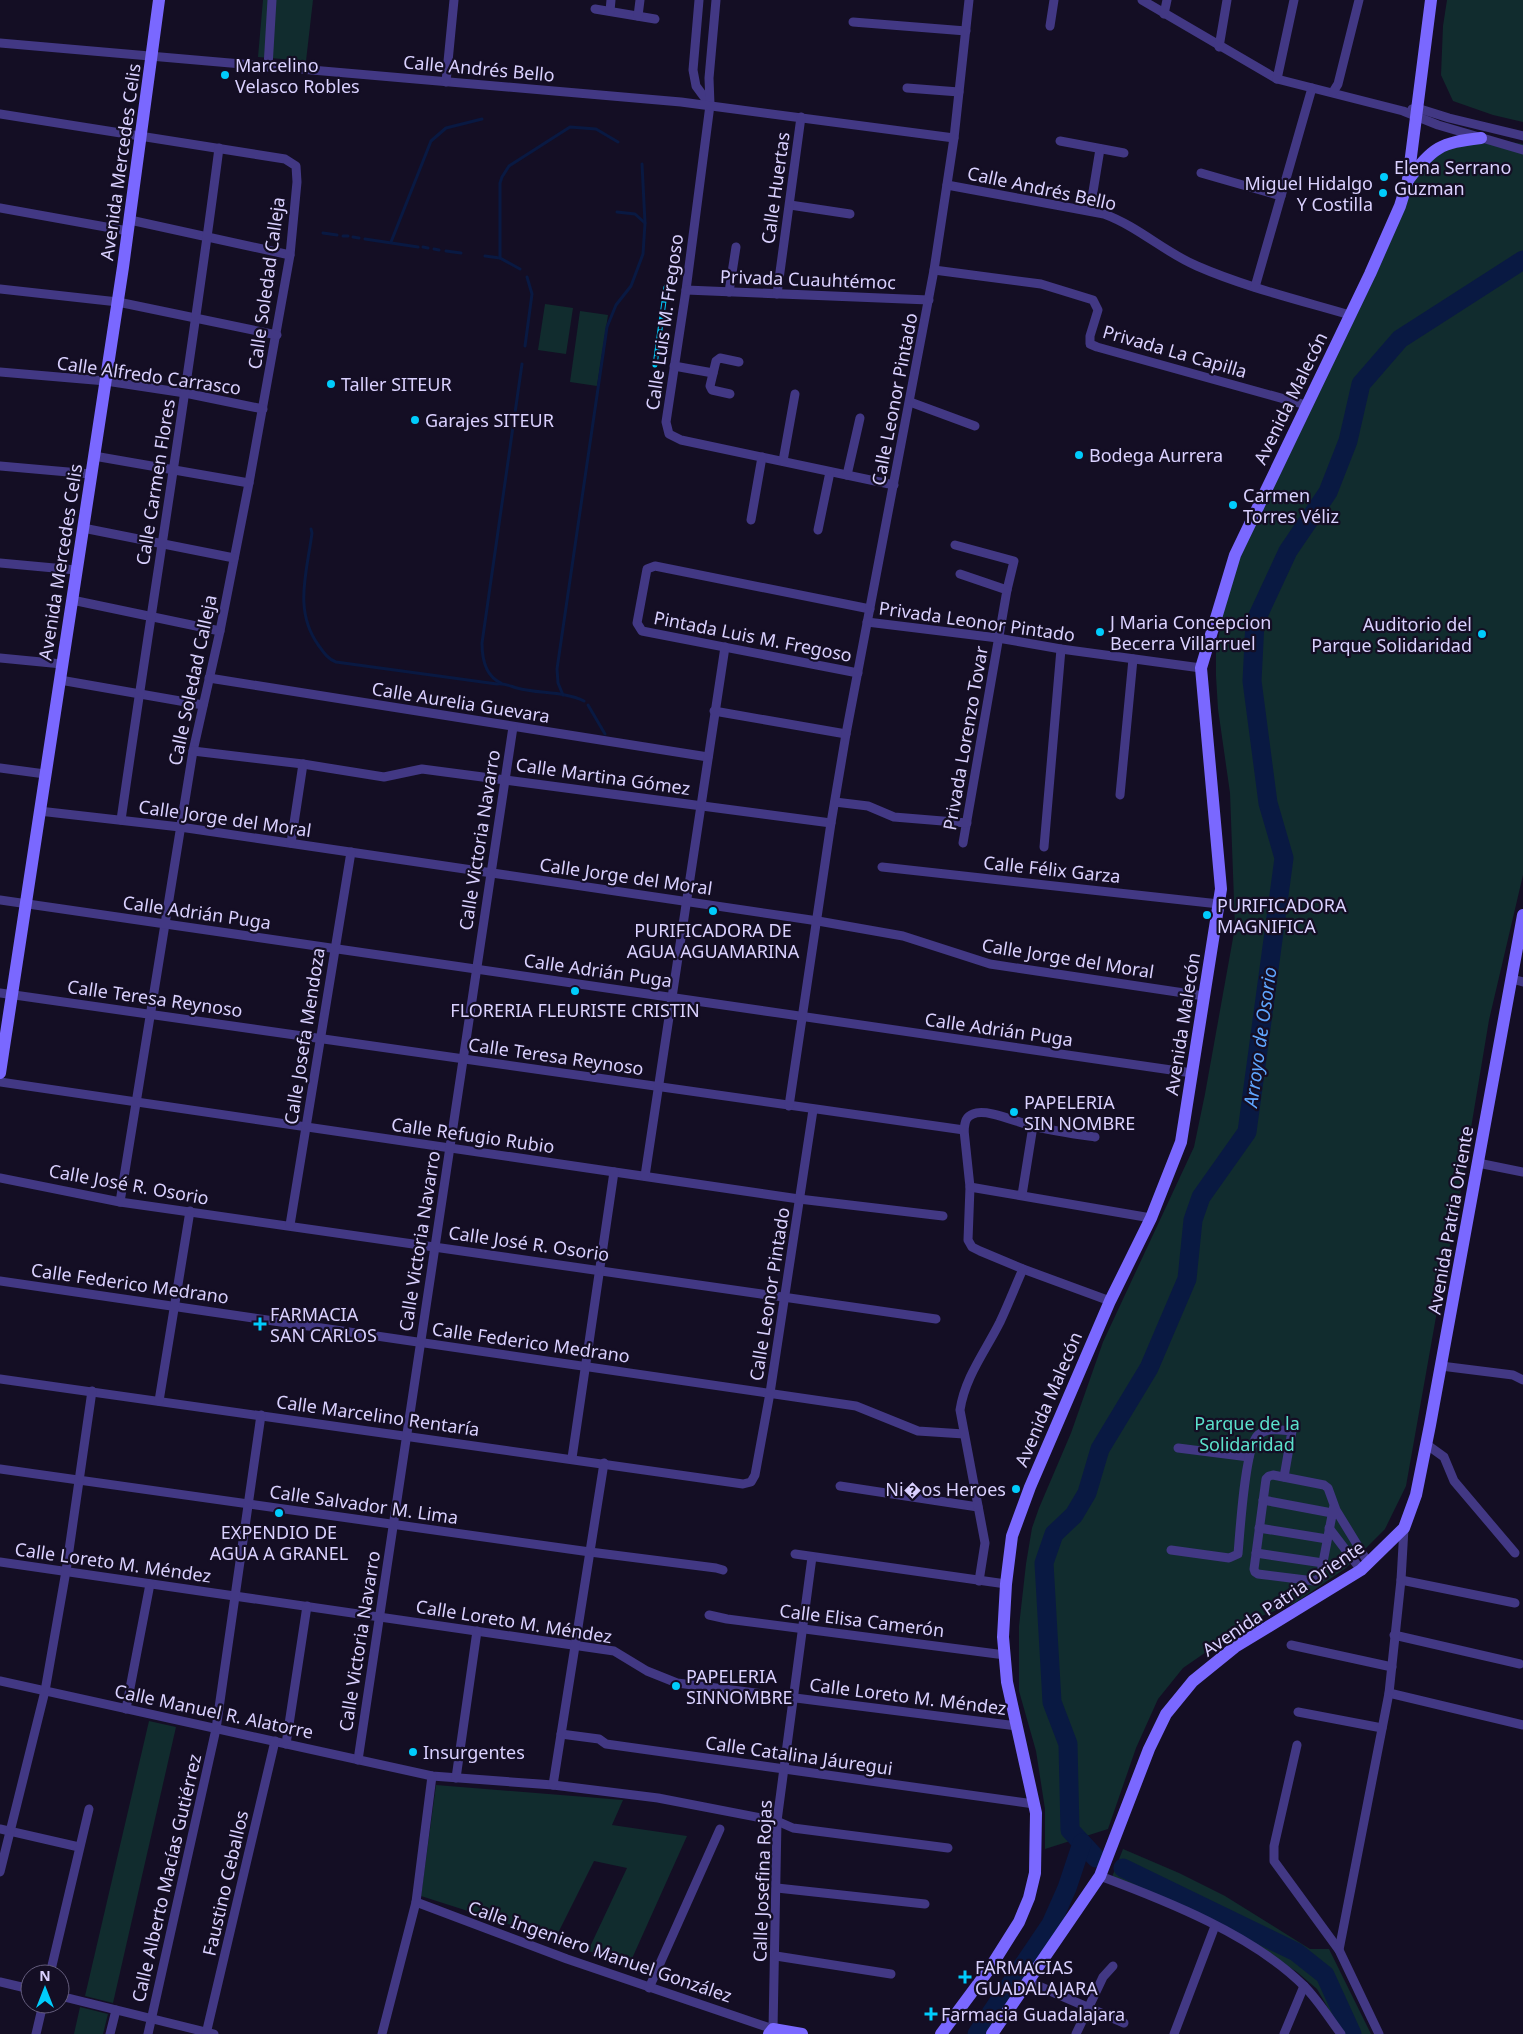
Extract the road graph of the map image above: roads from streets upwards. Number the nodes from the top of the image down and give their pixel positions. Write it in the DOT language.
graph roads {
  1 [pos="159,0"];
  2 [pos="272,0"];
  3 [pos="454,0"];
  4 [pos="611,0"];
  5 [pos="640,0"];
  6 [pos="699,0"];
  7 [pos="716,0"];
  8 [pos="969,0"];
  9 [pos="1054,0"];
  10 [pos="1142,0"];
  11 [pos="1167,0"];
  12 [pos="1227,0"];
  13 [pos="1294,0"];
  14 [pos="1359,0"];
  15 [pos="1430,0"];
  16 [pos="595,9"];
  17 [pos="610,11"];
  18 [pos="1164,14"];
  19 [pos="638,16"];
  20 [pos="655,18"];
  21 [pos="853,22"];
  22 [pos="1050,26"];
  23 [pos="966,32"];
  24 [pos="0,43"];
  25 [pos="1219,47"];
  26 [pos="153,57"];
  27 [pos="268,67"];
  28 [pos="1277,79"];
  29 [pos="446,82"];
  30 [pos="907,88"];
  31 [pos="1312,88"];
  32 [pos="959,92"];
  33 [pos="1334,92"];
  34 [pos="710,105"];
  35 [pos="1417,112"];
  36 [pos="0,114"];
  37 [pos="801,117"];
  38 [pos="142,136"];
  39 [pos="1523,136"];
  40 [pos="954,138"];
  41 [pos="1481,138"];
  42 [pos="1060,141"];
  43 [pos="219,148"];
  44 [pos="1100,149"];
  45 [pos="1523,150"];
  46 [pos="1124,153"];
  47 [pos="1201,173"];
  48 [pos="1408,180"];
  49 [pos="947,185"];
  50 [pos="1281,196"];
  51 [pos="790,205"];
  52 [pos="0,208"];
  53 [pos="1090,210"];
  54 [pos="850,214"];
  55 [pos="129,226"];
  56 [pos="208,237"];
  57 [pos="736,247"];
  58 [pos="290,255"];
  59 [pos="934,270"];
  60 [pos="1255,286"];
  61 [pos="0,290"];
  62 [pos="686,290"];
  63 [pos="729,292"];
  64 [pos="776,294"];
  65 [pos="929,300"];
  66 [pos="118,302"];
  67 [pos="1350,314"];
  68 [pos="197,318"];
  69 [pos="276,335"];
  70 [pos="739,362"];
  71 [pos="674,366"];
  72 [pos="0,372"];
  73 [pos="713,373"];
  74 [pos="106,381"];
  75 [pos="185,393"];
  76 [pos="730,394"];
  77 [pos="795,394"];
  78 [pos="910,402"];
  79 [pos="1306,405"];
  80 [pos="263,409"];
  81 [pos="860,418"];
  82 [pos="975,426"];
  83 [pos="94,456"];
  84 [pos="762,458"];
  85 [pos="783,462"];
  86 [pos="0,466"];
  87 [pos="172,469"];
  88 [pos="830,472"];
  89 [pos="91,474"];
  90 [pos="847,475"];
  91 [pos="249,483"];
  92 [pos="894,484"];
  93 [pos="751,520"];
  94 [pos="83,528"];
  95 [pos="818,530"];
  96 [pos="162,544"];
  97 [pos="956,545"];
  98 [pos="234,558"];
  99 [pos="0,563"];
  100 [pos="76,570"];
  101 [pos="960,574"];
  102 [pos="1007,590"];
  103 [pos="72,600"];
  104 [pos="870,609"];
  105 [pos="150,616"];
  106 [pos="867,622"];
  107 [pos="220,631"];
  108 [pos="642,631"];
  109 [pos="998,638"];
  110 [pos="725,647"];
  111 [pos="1061,649"];
  112 [pos="0,658"];
  113 [pos="1133,659"];
  114 [pos="62,664"];
  115 [pos="1201,668"];
  116 [pos="858,673"];
  117 [pos="209,678"];
  118 [pos="60,680"];
  119 [pos="139,694"];
  120 [pos="203,705"];
  121 [pos="714,711"];
  122 [pos="513,727"];
  123 [pos="846,734"];
  124 [pos="194,751"];
  125 [pos="708,757"];
  126 [pos="303,764"];
  127 [pos="0,768"];
  128 [pos="45,774"];
  129 [pos="505,779"];
  130 [pos="1120,795"];
  131 [pos="835,802"];
  132 [pos="701,805"];
  133 [pos="39,811"];
  134 [pos="121,820"];
  135 [pos="831,823"];
  136 [pos="966,823"];
  137 [pos="180,827"];
  138 [pos="291,843"];
  139 [pos="963,843"];
  140 [pos="1044,847"];
  141 [pos="350,852"];
  142 [pos="882,867"];
  143 [pos="491,873"];
  144 [pos="0,900"];
  145 [pos="686,902"];
  146 [pos="25,904"];
  147 [pos="1219,904"];
  148 [pos="1523,916"];
  149 [pos="818,921"];
  150 [pos="165,923"];
  151 [pos="335,948"];
  152 [pos="476,969"];
  153 [pos="1517,980"];
  154 [pos="6,993"];
  155 [pos="1204,996"];
  156 [pos="672,997"];
  157 [pos="151,1014"];
  158 [pos="803,1016"];
  159 [pos="320,1039"];
  160 [pos="463,1059"];
  161 [pos="0,1073"];
  162 [pos="1192,1073"];
  163 [pos="0,1082"];
  164 [pos="659,1088"];
  165 [pos="137,1102"];
  166 [pos="789,1106"];
  167 [pos="813,1110"];
  168 [pos="1033,1126"];
  169 [pos="306,1127"];
  170 [pos="964,1130"];
  171 [pos="1095,1137"];
  172 [pos="450,1148"];
  173 [pos="1478,1163"];
  174 [pos="614,1172"];
  175 [pos="1523,1172"];
  176 [pos="646,1176"];
  177 [pos="0,1178"];
  178 [pos="970,1186"];
  179 [pos="1022,1196"];
  180 [pos="799,1199"];
  181 [pos="120,1202"];
  182 [pos="190,1211"];
  183 [pos="943,1216"];
  184 [pos="1151,1218"];
  185 [pos="290,1225"];
  186 [pos="435,1246"];
  187 [pos="1023,1269"];
  188 [pos="600,1270"];
  189 [pos="0,1281"];
  190 [pos="785,1296"];
  191 [pos="1110,1300"];
  192 [pos="174,1306"];
  193 [pos="936,1318"];
  194 [pos="420,1342"];
  195 [pos="585,1366"];
  196 [pos="1441,1366"];
  197 [pos="0,1379"];
  198 [pos="1523,1380"];
  199 [pos="92,1391"];
  200 [pos="770,1394"];
  201 [pos="159,1401"];
  202 [pos="262,1415"];
  203 [pos="964,1434"];
  204 [pos="406,1435"];
  205 [pos="1426,1444"];
  206 [pos="1178,1448"];
  207 [pos="1249,1457"];
  208 [pos="572,1458"];
  209 [pos="604,1463"];
  210 [pos="0,1469"];
  211 [pos="1284,1477"];
  212 [pos="79,1480"];
  213 [pos="752,1482"];
  214 [pos="840,1486"];
  215 [pos="1263,1500"];
  216 [pos="248,1504"];
  217 [pos="978,1507"];
  218 [pos="1333,1509"];
  219 [pos="393,1524"];
  220 [pos="1259,1528"];
  221 [pos="1330,1528"];
  222 [pos="1404,1528"];
  223 [pos="1350,1536"];
  224 [pos="1327,1539"];
  225 [pos="1342,1544"];
  226 [pos="1171,1550"];
  227 [pos="590,1552"];
  228 [pos="1256,1553"];
  229 [pos="1515,1553"];
  230 [pos="795,1554"];
  231 [pos="812,1557"];
  232 [pos="0,1562"];
  233 [pos="1323,1563"];
  234 [pos="1365,1567"];
  235 [pos="723,1570"];
  236 [pos="66,1571"];
  237 [pos="979,1580"];
  238 [pos="1401,1580"];
  239 [pos="150,1584"];
  240 [pos="1006,1584"];
  241 [pos="234,1596"];
  242 [pos="1515,1603"];
  243 [pos="307,1606"];
  244 [pos="379,1616"];
  245 [pos="712,1616"];
  246 [pos="802,1628"];
  247 [pos="477,1631"];
  248 [pos="1394,1635"];
  249 [pos="576,1645"];
  250 [pos="1291,1645"];
  251 [pos="1005,1655"];
  252 [pos="1520,1664"];
  253 [pos="1392,1667"];
  254 [pos="0,1681"];
  255 [pos="45,1691"];
  256 [pos="1389,1693"];
  257 [pos="793,1698"];
  258 [pos="126,1709"];
  259 [pos="1298,1712"];
  260 [pos="1523,1725"];
  261 [pos="1017,1726"];
  262 [pos="216,1728"];
  263 [pos="1382,1728"];
  264 [pos="562,1734"];
  265 [pos="275,1741"];
  266 [pos="286,1744"];
  267 [pos="1297,1745"];
  268 [pos="358,1760"];
  269 [pos="784,1770"];
  270 [pos="432,1776"];
  271 [pos="456,1778"];
  272 [pos="553,1785"];
  273 [pos="1034,1804"];
  274 [pos="88,1809"];
  275 [pos="776,1821"];
  276 [pos="720,1829"];
  277 [pos="5,1830"];
  278 [pos="79,1847"];
  279 [pos="948,1848"];
  280 [pos="0,1872"];
  281 [pos="1100,1876"];
  282 [pos="777,1888"];
  283 [pos="416,1902"];
  284 [pos="925,1904"];
  285 [pos="1215,1926"];
  286 [pos="1339,1950"];
  287 [pos="776,1956"];
  288 [pos="52,1964"];
  289 [pos="1114,1966"];
  290 [pos="891,1974"];
  291 [pos="1027,1981"];
  292 [pos="0,1982"];
  293 [pos="1304,1986"];
  294 [pos="20,1987"];
  295 [pos="649,1988"];
  296 [pos="70,1998"];
  297 [pos="1089,2008"];
  298 [pos="116,2010"];
  299 [pos="41,2014"];
  300 [pos="152,2019"];
  301 [pos="1124,2023"];
  302 [pos="771,2031"];
  303 [pos="208,2033"];
  304 [pos="36,2034"];
  305 [pos="110,2034"];
  306 [pos="148,2034"];
  307 [pos="382,2034"];
  308 [pos="802,2034"];
  309 [pos="941,2034"];
  310 [pos="992,2034"];
  311 [pos="1076,2034"];
  312 [pos="1174,2034"];
  313 [pos="1284,2034"];
  314 [pos="1341,2034"];
  315 [pos="1379,2034"];
  1 -- 26 [label="street, Avenida Mercedes Celis"];
  2 -- 27 [label="street"];
  3 -- 29 [label="street"];
  4 -- 17 [label="street"];
  5 -- 19 [label="street"];
  6 -- 34 [label="street"];
  7 -- 34 [label="street, Calle Luis M. Fregoso"];
  8 -- 23 [label="street, Calle Leonor Pintado"];
  9 -- 22 [label="street"];
  10 -- 18 [label="street"];
  11 -- 18 [label="street"];
  12 -- 25 [label="street"];
  13 -- 28 [label="street"];
  14 -- 33 [label="street"];
  15 -- 35 [label="street, Avenida Malecón"];
  16 -- 17 [label="street"];
  17 -- 19 [label="street"];
  18 -- 25 [label="street"];
  19 -- 20 [label="street"];
  21 -- 23 [label="street"];
  23 -- 32 [label="street, Calle Leonor Pintado"];
  24 -- 26 [label="street, Calle Andrés Bello"];
  25 -- 28 [label="street"];
  26 -- 27 [label="street, Calle Andrés Bello"];
  26 -- 38 [label="street, Avenida Mercedes Celis"];
  27 -- 29 [label="street, Calle Andrés Bello"];
  28 -- 31 [label="street"];
  29 -- 34 [label="street, Calle Andrés Bello"];
  30 -- 32 [label="street"];
  31 -- 33 [label="street"];
  31 -- 50 [label="street"];
  32 -- 40 [label="street, Calle Leonor Pintado"];
  33 -- 35 [label="street"];
  34 -- 37 [label="street, Calle Andrés Bello"];
  34 -- 62 [label="street, Calle Luis M. Fregoso"];
  35 -- 39 [label="street"];
  35 -- 41 [label="street"];
  35 -- 48 [label="street, Avenida Malecón"];
  36 -- 38 [label="street"];
  37 -- 40 [label="street, Calle Andrés Bello"];
  37 -- 51 [label="street, Calle Huertas"];
  38 -- 43 [label="street"];
  38 -- 55 [label="street, Avenida Mercedes Celis"];
  40 -- 49 [label="street, Calle Leonor Pintado"];
  41 -- 45 [label="street"];
  41 -- 48 [label="street"];
  42 -- 44 [label="street"];
  43 -- 56 [label="street, Calle Carmen Flores"];
  43 -- 58 [label="street, Calle Soledad Calleja"];
  44 -- 46 [label="street"];
  44 -- 53 [label="street"];
  47 -- 50 [label="street"];
  48 -- 67 [label="street, Avenida Malecón"];
  49 -- 53 [label="street, Calle Andrés Bello"];
  49 -- 59 [label="street, Calle Leonor Pintado"];
  50 -- 60 [label="street"];
  51 -- 54 [label="street"];
  51 -- 64 [label="street, Calle Huertas"];
  52 -- 55 [label="street"];
  53 -- 60 [label="street, Calle Andrés Bello"];
  55 -- 56 [label="street"];
  55 -- 66 [label="street, Avenida Mercedes Celis"];
  56 -- 58 [label="street"];
  56 -- 68 [label="street, Calle Carmen Flores"];
  57 -- 63 [label="street"];
  58 -- 69 [label="street, Calle Soledad Calleja"];
  59 -- 65 [label="street, Calle Leonor Pintado"];
  59 -- 79 [label="street, Privada La Capilla"];
  60 -- 67 [label="street, Calle Andrés Bello"];
  61 -- 66 [label="street"];
  62 -- 63 [label="street, Privada Cuauhtémoc"];
  62 -- 71 [label="street, Calle Luis M. Fregoso"];
  63 -- 64 [label="street, Privada Cuauhtémoc"];
  64 -- 65 [label="street, Privada Cuauhtémoc"];
  65 -- 78 [label="street, Calle Leonor Pintado"];
  66 -- 68 [label="street"];
  66 -- 74 [label="street, Avenida Mercedes Celis"];
  67 -- 79 [label="street, Avenida Malecón"];
  68 -- 69 [label="street"];
  68 -- 75 [label="street, Calle Carmen Flores"];
  69 -- 80 [label="street, Calle Soledad Calleja"];
  70 -- 73 [label="street"];
  71 -- 73 [label="street"];
  71 -- 84 [label="street, Calle Luis M. Fregoso"];
  72 -- 74 [label="street, Calle Alfredo Carrasco"];
  73 -- 76 [label="street"];
  74 -- 75 [label="street, Calle Alfredo Carrasco"];
  74 -- 83 [label="street, Avenida Mercedes Celis"];
  75 -- 80 [label="street, Calle Alfredo Carrasco"];
  75 -- 87 [label="street, Calle Carmen Flores"];
  77 -- 85 [label="street"];
  78 -- 82 [label="street"];
  78 -- 92 [label="street, Calle Leonor Pintado"];
  79 -- 115 [label="street, Avenida Malecón"];
  80 -- 91 [label="street, Calle Soledad Calleja"];
  81 -- 90 [label="street"];
  83 -- 87 [label="street"];
  83 -- 89 [label="street, Avenida Mercedes Celis"];
  84 -- 85 [label="street, Calle Luis M. Fregoso"];
  84 -- 93 [label="street"];
  85 -- 88 [label="street, Calle Luis M. Fregoso"];
  86 -- 89 [label="street"];
  87 -- 91 [label="street"];
  87 -- 96 [label="street, Calle Carmen Flores"];
  88 -- 90 [label="street, Calle Luis M. Fregoso"];
  88 -- 95 [label="street"];
  89 -- 94 [label="street, Avenida Mercedes Celis"];
  90 -- 92 [label="street, Calle Luis M. Fregoso"];
  91 -- 98 [label="street, Calle Soledad Calleja"];
  92 -- 104 [label="street, Calle Leonor Pintado"];
  94 -- 96 [label="street"];
  94 -- 100 [label="street, Avenida Mercedes Celis"];
  96 -- 98 [label="street"];
  96 -- 105 [label="street, Calle Carmen Flores"];
  97 -- 102 [label="street, Privada Lorenzo Tovar"];
  98 -- 107 [label="street, Calle Soledad Calleja"];
  99 -- 100 [label="street"];
  100 -- 103 [label="street, Avenida Mercedes Celis"];
  101 -- 102 [label="street"];
  102 -- 109 [label="street, Privada Lorenzo Tovar"];
  103 -- 105 [label="street"];
  103 -- 114 [label="street, Avenida Mercedes Celis"];
  104 -- 106 [label="street, Calle Leonor Pintado"];
  104 -- 108 [label="street, Privada Leonor Pintado"];
  105 -- 107 [label="street"];
  105 -- 119 [label="street, Calle Carmen Flores"];
  106 -- 109 [label="street, Privada Leonor Pintado"];
  106 -- 116 [label="street, Calle Leonor Pintado"];
  107 -- 117 [label="street, Calle Soledad Calleja"];
  108 -- 110 [label="street, Pintada Luis M. Fregoso"];
  109 -- 111 [label="street, Privada Leonor Pintado"];
  109 -- 136 [label="street, Privada Lorenzo Tovar"];
  110 -- 116 [label="street, Pintada Luis M. Fregoso"];
  110 -- 121 [label="street"];
  111 -- 113 [label="street, Privada Leonor Pintado"];
  111 -- 140 [label="street"];
  112 -- 114 [label="street"];
  113 -- 115 [label="street, Privada Leonor Pintado"];
  113 -- 130 [label="street"];
  114 -- 118 [label="street, Avenida Mercedes Celis"];
  115 -- 147 [label="street, Avenida Malecón"];
  116 -- 123 [label="street, Calle Leonor Pintado"];
  117 -- 120 [label="street, Calle Soledad Calleja"];
  117 -- 122 [label="street, Calle Aurelia Guevara"];
  118 -- 119 [label="street"];
  118 -- 128 [label="street, Avenida Mercedes Celis"];
  119 -- 120 [label="street"];
  119 -- 134 [label="street, Calle Carmen Flores"];
  120 -- 124 [label="street, Calle Soledad Calleja"];
  121 -- 123 [label="street"];
  121 -- 125 [label="street"];
  122 -- 125 [label="street, Calle Aurelia Guevara"];
  122 -- 129 [label="street, Calle Victoria Navarro"];
  123 -- 131 [label="street, Calle Leonor Pintado"];
  124 -- 126 [label="street, Calle Martina Gómez"];
  124 -- 137 [label="street, Calle Soledad Calleja"];
  125 -- 132 [label="street"];
  126 -- 129 [label="street, Calle Martina Gómez"];
  126 -- 138 [label="street"];
  127 -- 128 [label="street"];
  128 -- 133 [label="street, Avenida Mercedes Celis"];
  129 -- 132 [label="street, Calle Martina Gómez"];
  129 -- 143 [label="street, Calle Victoria Navarro"];
  131 -- 135 [label="street, Calle Leonor Pintado"];
  131 -- 136 [label="street"];
  132 -- 135 [label="street, Calle Martina Gómez"];
  132 -- 145 [label="street"];
  133 -- 134 [label="street, Calle Jorge del Moral"];
  133 -- 146 [label="street, Avenida Mercedes Celis"];
  134 -- 137 [label="street, Calle Jorge del Moral"];
  135 -- 149 [label="street, Calle Leonor Pintado"];
  136 -- 139 [label="street, Privada Lorenzo Tovar"];
  137 -- 138 [label="street, Calle Jorge del Moral"];
  137 -- 150 [label="street, Calle Soledad Calleja"];
  138 -- 141 [label="street, Calle Jorge del Moral"];
  141 -- 143 [label="street, Calle Jorge del Moral"];
  141 -- 151 [label="street, Calle Josefa Mendoza"];
  142 -- 147 [label="street, Calle Félix Garza"];
  143 -- 145 [label="street, Calle Jorge del Moral"];
  143 -- 152 [label="street, Calle Victoria Navarro"];
  144 -- 146 [label="street, Calle Adrián Puga"];
  145 -- 149 [label="street, Calle Jorge del Moral"];
  145 -- 156 [label="street"];
  146 -- 150 [label="street, Calle Adrián Puga"];
  146 -- 154 [label="street, Avenida Mercedes Celis"];
  147 -- 155 [label="street, Avenida Malecón"];
  148 -- 153 [label="street, Avenida Patria Oriente"];
  149 -- 155 [label="street, Calle Jorge del Moral"];
  149 -- 158 [label="street, Calle Leonor Pintado"];
  150 -- 151 [label="street, Calle Adrián Puga"];
  150 -- 157 [label="street, Calle Soledad Calleja"];
  151 -- 152 [label="street, Calle Adrián Puga"];
  151 -- 159 [label="street, Calle Josefa Mendoza"];
  152 -- 156 [label="street, Calle Adrián Puga"];
  152 -- 160 [label="street, Calle Victoria Navarro"];
  153 -- 173 [label="street, Avenida Patria Oriente"];
  154 -- 157 [label="street, Calle Teresa Reynoso"];
  154 -- 161 [label="street, Avenida Mercedes Celis"];
  155 -- 162 [label="street, Avenida Malecón"];
  156 -- 158 [label="street, Calle Adrián Puga"];
  156 -- 164 [label="street"];
  157 -- 159 [label="street, Calle Teresa Reynoso"];
  157 -- 165 [label="street, Calle Soledad Calleja"];
  158 -- 162 [label="street, Calle Adrián Puga"];
  158 -- 166 [label="street, Calle Leonor Pintado"];
  159 -- 160 [label="street, Calle Teresa Reynoso"];
  159 -- 169 [label="street, Calle Josefa Mendoza"];
  160 -- 164 [label="street, Calle Teresa Reynoso"];
  160 -- 172 [label="street, Calle Victoria Navarro"];
  162 -- 184 [label="street, Avenida Malecón"];
  163 -- 165 [label="street, Calle Refugio Rubio"];
  164 -- 166 [label="street, Calle Teresa Reynoso"];
  164 -- 176 [label="street"];
  165 -- 169 [label="street, Calle Refugio Rubio"];
  165 -- 181 [label="street, Calle Soledad Calleja"];
  166 -- 167 [label="street, Calle Teresa Reynoso"];
  167 -- 170 [label="street, Calle Teresa Reynoso"];
  167 -- 180 [label="street, Calle Leonor Pintado"];
  168 -- 170 [label="street"];
  168 -- 171 [label="street"];
  168 -- 179 [label="street"];
  169 -- 172 [label="street, Calle Refugio Rubio"];
  169 -- 185 [label="street, Calle Josefa Mendoza"];
  170 -- 178 [label="street"];
  172 -- 174 [label="street, Calle Refugio Rubio"];
  172 -- 186 [label="street, Calle Victoria Navarro"];
  173 -- 175 [label="street"];
  173 -- 196 [label="street, Avenida Patria Oriente"];
  174 -- 176 [label="street, Calle Refugio Rubio"];
  174 -- 188 [label="street"];
  176 -- 180 [label="street, Calle Refugio Rubio"];
  177 -- 181 [label="street, Calle José R. Osorio"];
  178 -- 179 [label="street"];
  178 -- 187 [label="street"];
  179 -- 184 [label="street"];
  180 -- 183 [label="street, Calle Refugio Rubio"];
  180 -- 190 [label="street, Calle Leonor Pintado"];
  181 -- 182 [label="street, Calle José R. Osorio"];
  182 -- 185 [label="street, Calle José R. Osorio"];
  182 -- 192 [label="street"];
  184 -- 191 [label="street, Avenida Malecón"];
  185 -- 186 [label="street, Calle José R. Osorio"];
  186 -- 188 [label="street, Calle José R. Osorio"];
  186 -- 194 [label="street, Calle Victoria Navarro"];
  187 -- 191 [label="street"];
  187 -- 203 [label="street"];
  188 -- 190 [label="street, Calle José R. Osorio"];
  188 -- 195 [label="street"];
  189 -- 192 [label="street, Calle Federico Medrano"];
  190 -- 193 [label="street, Calle José R. Osorio"];
  190 -- 200 [label="street, Calle Leonor Pintado"];
  191 -- 240 [label="street, Avenida Malecón"];
  192 -- 194 [label="street, Calle Federico Medrano"];
  192 -- 201 [label="street"];
  194 -- 195 [label="street, Calle Federico Medrano"];
  194 -- 204 [label="street, Calle Victoria Navarro"];
  195 -- 200 [label="street, Calle Federico Medrano"];
  195 -- 208 [label="street"];
  196 -- 198 [label="street"];
  196 -- 205 [label="street, Avenida Patria Oriente"];
  197 -- 199 [label="street, Calle Marcelino Rentaría"];
  199 -- 201 [label="street, Calle Marcelino Rentaría"];
  199 -- 212 [label="street"];
  200 -- 203 [label="street, Calle Federico Medrano"];
  200 -- 213 [label="street, Calle Leonor Pintado"];
  201 -- 202 [label="street, Calle Marcelino Rentaría"];
  202 -- 204 [label="street, Calle Marcelino Rentaría"];
  202 -- 216 [label="street, Calle Alberto Macías Gutiérrez"];
  203 -- 217 [label="street"];
  204 -- 208 [label="street, Calle Marcelino Rentaría"];
  204 -- 219 [label="street, Calle Victoria Navarro"];
  205 -- 222 [label="street, Avenida Patria Oriente"];
  205 -- 229 [label="street"];
  206 -- 207 [label="street"];
  207 -- 211 [label="street"];
  207 -- 226 [label="street"];
  208 -- 209 [label="street, Calle Marcelino Rentaría"];
  209 -- 213 [label="street, Calle Marcelino Rentaría"];
  209 -- 227 [label="street"];
  210 -- 212 [label="street, Calle Salvador M. Lima"];
  211 -- 215 [label="street"];
  211 -- 218 [label="street"];
  212 -- 216 [label="street, Calle Salvador M. Lima"];
  212 -- 236 [label="street"];
  214 -- 217 [label="street"];
  215 -- 218 [label="street"];
  215 -- 220 [label="street"];
  216 -- 219 [label="street, Calle Salvador M. Lima"];
  216 -- 241 [label="street, Calle Alberto Macías Gutiérrez"];
  217 -- 237 [label="street"];
  218 -- 221 [label="street"];
  218 -- 223 [label="street"];
  219 -- 227 [label="street, Calle Salvador M. Lima"];
  219 -- 244 [label="street, Calle Victoria Navarro"];
  220 -- 224 [label="street"];
  220 -- 228 [label="street"];
  221 -- 224 [label="street"];
  221 -- 225 [label="street"];
  222 -- 234 [label="street, Avenida Patria Oriente"];
  222 -- 238 [label="street, Avenida Patria Oriente"];
  223 -- 225 [label="street"];
  223 -- 234 [label="street"];
  224 -- 233 [label="street"];
  225 -- 234 [label="street"];
  227 -- 235 [label="street, Calle Salvador M. Lima"];
  227 -- 249 [label="street"];
  228 -- 233 [label="street"];
  228 -- 233 [label="street"];
  230 -- 231 [label="street"];
  231 -- 237 [label="street"];
  231 -- 246 [label="street, Calle Josefina Rojas"];
  232 -- 236 [label="street, Calle Loreto M. Méndez"];
  234 -- 281 [label="street, Avenida Patria Oriente"];
  236 -- 239 [label="street, Calle Loreto M. Méndez"];
  236 -- 255 [label="street"];
  237 -- 240 [label="street"];
  238 -- 242 [label="street"];
  238 -- 248 [label="street, Avenida Patria Oriente"];
  239 -- 241 [label="street, Calle Loreto M. Méndez"];
  239 -- 258 [label="street"];
  240 -- 251 [label="street, Avenida Malecón"];
  241 -- 243 [label="street, Calle Loreto M. Méndez"];
  241 -- 262 [label="street, Calle Alberto Macías Gutiérrez"];
  243 -- 244 [label="street, Calle Loreto M. Méndez"];
  243 -- 266 [label="street"];
  244 -- 247 [label="street, Calle Loreto M. Méndez"];
  244 -- 268 [label="street, Calle Victoria Navarro"];
  245 -- 246 [label="street, Calle Elisa Camerón"];
  246 -- 251 [label="street, Calle Elisa Camerón"];
  246 -- 257 [label="street, Calle Josefina Rojas"];
  247 -- 249 [label="street, Calle Loreto M. Méndez"];
  247 -- 271 [label="street"];
  248 -- 252 [label="street"];
  248 -- 253 [label="street, Avenida Patria Oriente"];
  249 -- 257 [label="street, Calle Loreto M. Méndez"];
  249 -- 264 [label="street"];
  250 -- 253 [label="street"];
  251 -- 261 [label="street, Avenida Malecón"];
  253 -- 256 [label="street, Avenida Patria Oriente"];
  254 -- 255 [label="street, Calle Manuel R. Alatorre"];
  255 -- 258 [label="street, Calle Manuel R. Alatorre"];
  255 -- 277 [label="street"];
  256 -- 260 [label="street"];
  256 -- 263 [label="street, Avenida Patria Oriente"];
  257 -- 261 [label="street, Calle Loreto M. Méndez"];
  257 -- 269 [label="street, Calle Josefina Rojas"];
  258 -- 262 [label="street, Calle Manuel R. Alatorre"];
  259 -- 263 [label="street"];
  261 -- 273 [label="street, Avenida Malecón"];
  262 -- 265 [label="street, Calle Manuel R. Alatorre"];
  262 -- 300 [label="street, Calle Alberto Macías Gutiérrez"];
  263 -- 286 [label="street, Avenida Patria Oriente"];
  264 -- 269 [label="street, Calle Catalina Jáuregui"];
  264 -- 272 [label="street"];
  265 -- 266 [label="street, Calle Manuel R. Alatorre"];
  265 -- 303 [label="street, Faustino Ceballos"];
  266 -- 268 [label="street, Calle Manuel R. Alatorre"];
  267 -- 286 [label="street"];
  268 -- 270 [label="street, Calle Manuel R. Alatorre"];
  269 -- 273 [label="street, Calle Catalina Jáuregui"];
  269 -- 275 [label="street, Calle Josefina Rojas"];
  270 -- 271 [label="street, Calle Manuel R. Alatorre"];
  270 -- 283 [label="street"];
  271 -- 272 [label="street, Calle Manuel R. Alatorre"];
  272 -- 275 [label="street, Calle Manuel R. Alatorre"];
  273 -- 309 [label="street, Avenida Malecón"];
  274 -- 278 [label="street"];
  275 -- 279 [label="street, Calle Manuel R. Alatorre"];
  275 -- 282 [label="street, Calle Josefina Rojas"];
  276 -- 295 [label="street"];
  277 -- 278 [label="street"];
  277 -- 280 [label="street"];
  278 -- 288 [label="street"];
  281 -- 285 [label="street"];
  281 -- 291 [label="street, Avenida Patria Oriente"];
  282 -- 284 [label="street"];
  282 -- 287 [label="street, Calle Josefina Rojas"];
  283 -- 295 [label="street, Calle Ingeniero Manuel González"];
  283 -- 307 [label="street"];
  285 -- 293 [label="street"];
  285 -- 312 [label="street"];
  286 -- 315 [label="street"];
  287 -- 290 [label="street"];
  287 -- 302 [label="street, Calle Josefina Rojas"];
  289 -- 297 [label="street"];
  291 -- 297 [label="street"];
  291 -- 310 [label="street, Avenida Patria Oriente"];
  292 -- 294 [label="street"];
  293 -- 313 [label="street"];
  293 -- 314 [label="street"];
  295 -- 302 [label="street, Calle Ingeniero Manuel González"];
  296 -- 298 [label="street"];
  297 -- 301 [label="street"];
  297 -- 311 [label="street"];
  298 -- 300 [label="street"];
  298 -- 305 [label="street"];
  299 -- 304 [label="street"];
  300 -- 303 [label="street"];
  300 -- 306 [label="street, Calle Alberto Macías Gutiérrez"];
  302 -- 308 [label="street"];
}
